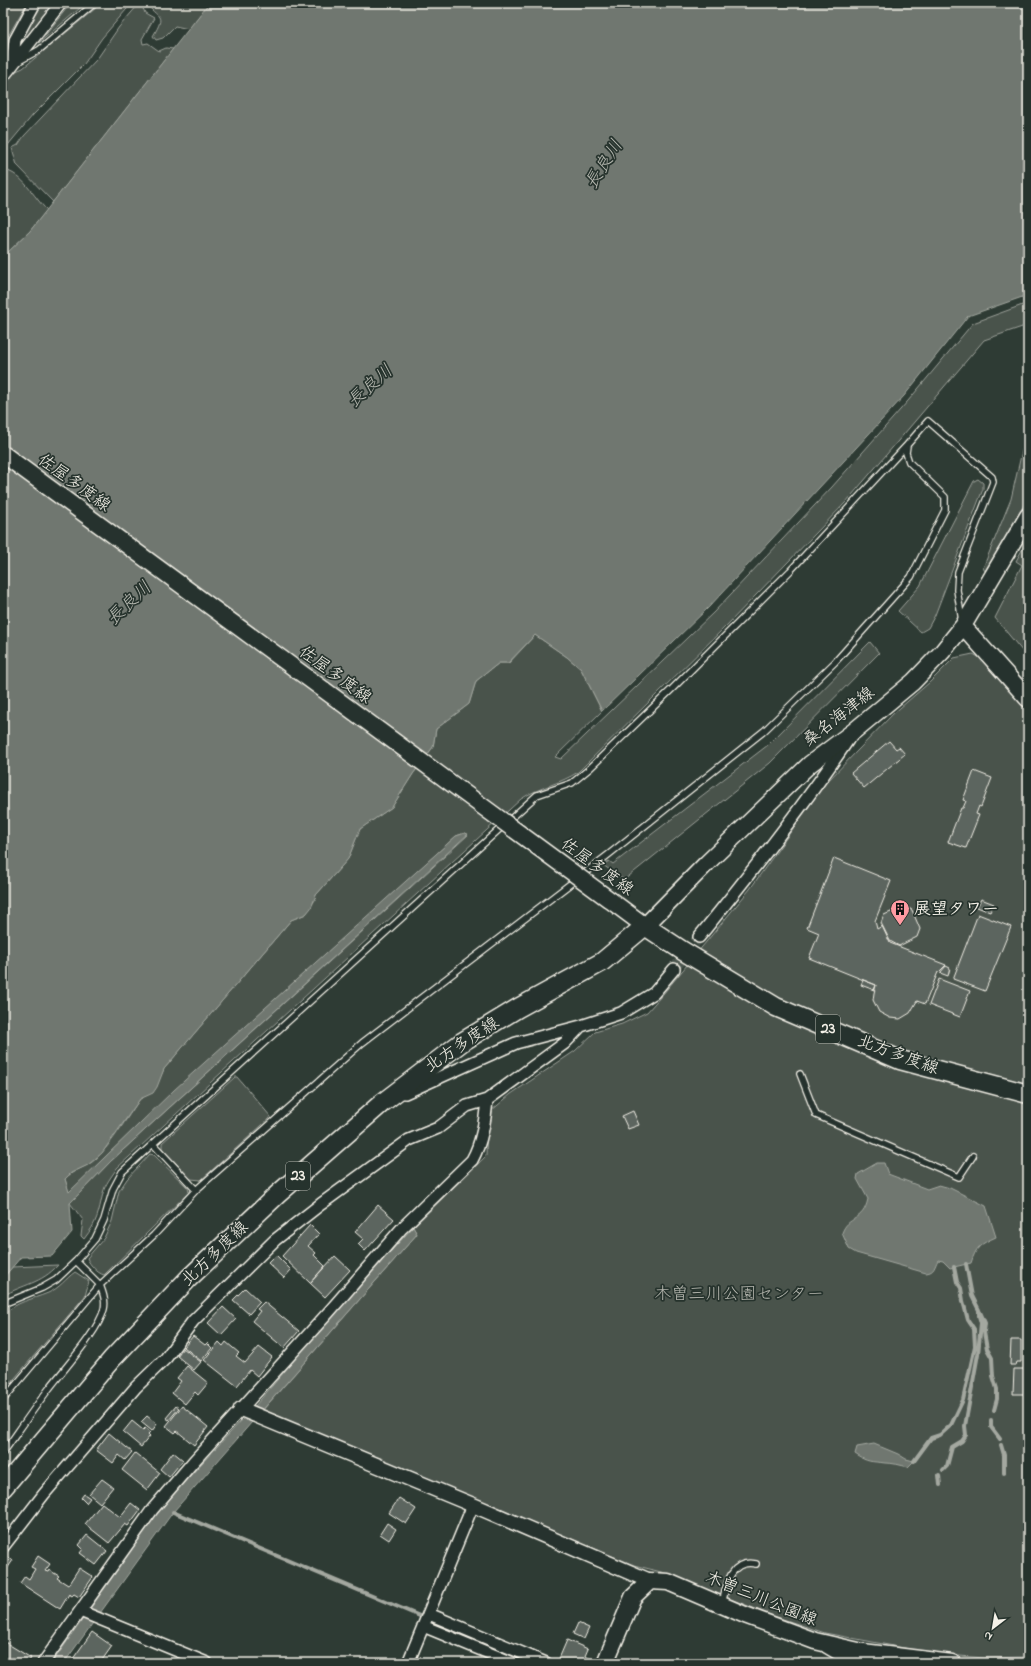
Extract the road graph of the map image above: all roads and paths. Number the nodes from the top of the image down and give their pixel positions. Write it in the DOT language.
graph roads {
  1 [pos="36,3"];
  2 [pos="61,3"];
  3 [pos="95,3"];
  4 [pos="12,65"];
  5 [pos="3,77"];
  6 [pos="907,445"];
  7 [pos="3,454"];
  8 [pos="1028,516"];
  9 [pos="963,626"];
  10 [pos="1028,699"];
  11 [pos="854,731"];
  12 [pos="645,926"];
  13 [pos="700,937"];
  14 [pos="674,969"];
  15 [pos="581,1026"];
  16 [pos="800,1074"];
  17 [pos="1028,1094"];
  18 [pos="487,1100"];
  19 [pos="382,1103"];
  20 [pos="153,1144"];
  21 [pos="973,1156"];
  22 [pos="196,1190"];
  23 [pos="76,1261"];
  24 [pos="100,1285"];
  25 [pos="3,1304"];
  26 [pos="3,1400"];
  27 [pos="243,1410"];
  28 [pos="3,1453"];
  29 [pos="3,1488"];
  30 [pos="473,1505"];
  31 [pos="3,1547"];
  32 [pos="756,1564"];
  33 [pos="650,1581"];
  34 [pos="722,1605"];
  35 [pos="82,1611"];
  36 [pos="428,1614"];
  37 [pos="423,1626"];
  38 [pos="815,1641"];
  39 [pos="43,1663"];
  40 [pos="208,1663"];
  41 [pos="408,1663"];
  42 [pos="513,1663"];
  43 [pos="546,1663"];
  44 [pos="605,1663"];
  45 [pos="853,1663"];
  46 [pos="952,1663"];
  1 -- 4 [label="street"];
  2 -- 4 [label="street"];
  3 -- 4 [label="lane"];
  4 -- 5 [label="street"];
  6 -- 9 [label="lane"];
  6 -- 20 [label="lane"];
  6 -- 22 [label="lane"];
  7 -- 12 [label="main road, 佐屋多度線, bridge"];
  8 -- 9 [label="main road, 桑名海津線"];
  9 -- 10 [label="main road"];
  9 -- 11 [label="main road, 桑名海津線"];
  11 -- 12 [label="main road, 桑名海津線"];
  11 -- 13 [label="street"];
  12 -- 17 [label="main road, 北方多度線 / 23"];
  12 -- 19 [label="main road, 北方多度線 / 23"];
  14 -- 15 [label="street"];
  15 -- 18 [label="street"];
  15 -- 19 [label="street"];
  16 -- 21 [label="lane"];
  18 -- 27 [label="street"];
  18 -- 31 [label="street"];
  19 -- 29 [label="main road, 北方多度線 / 23"];
  20 -- 22 [label="lane"];
  20 -- 23 [label="lane"];
  22 -- 24 [label="lane"];
  23 -- 24 [label="lane"];
  23 -- 25 [label="lane"];
  24 -- 26 [label="lane"];
  24 -- 28 [label="lane"];
  27 -- 30 [label="street"];
  27 -- 35 [label="street"];
  30 -- 33 [label="street"];
  30 -- 36 [label="street"];
  32 -- 34 [label="lane"];
  33 -- 34 [label="main road, 木曽三川公園線"];
  33 -- 44 [label="main road"];
  34 -- 38 [label="main road, 木曽三川公園線"];
  35 -- 39 [label="street"];
  35 -- 40 [label="street"];
  36 -- 37 [label="street"];
  36 -- 43 [label="street"];
  37 -- 41 [label="street"];
  37 -- 42 [label="street"];
  38 -- 45 [label="street"];
  38 -- 46 [label="main road, 木曽三川公園線"];
}
